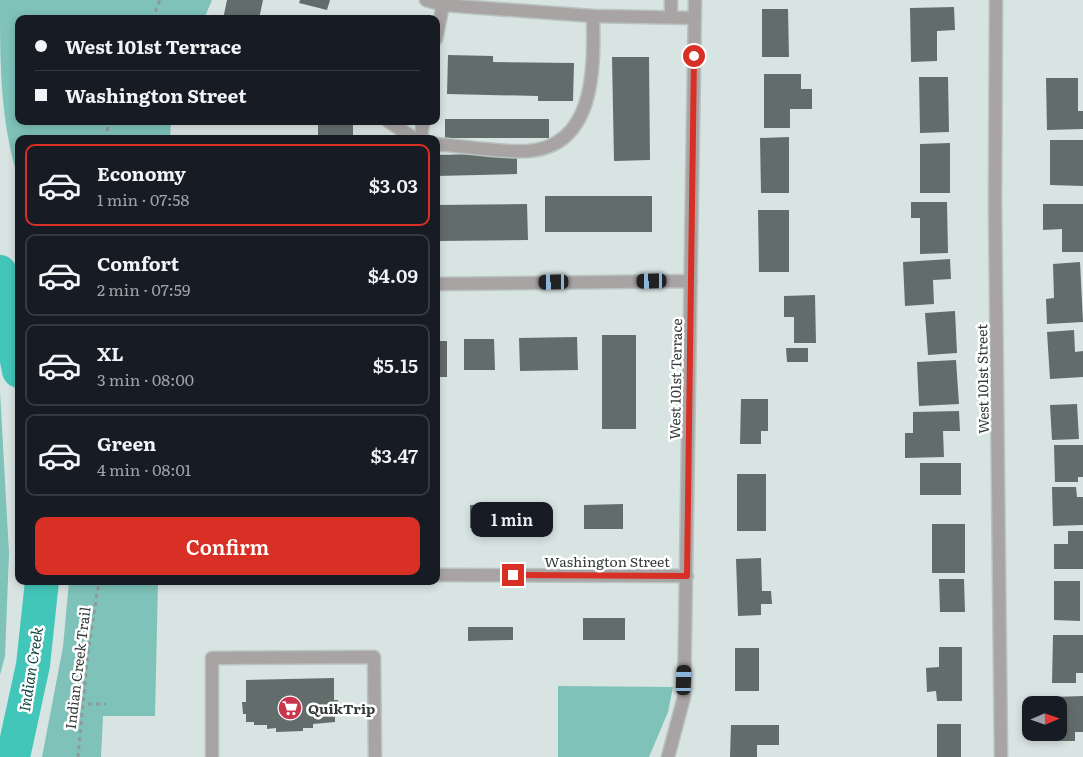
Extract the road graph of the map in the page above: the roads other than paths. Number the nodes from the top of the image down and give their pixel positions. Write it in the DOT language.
graph roads {
  1 [pos="426,0"];
  2 [pos="671,0"];
  3 [pos="695,0"];
  4 [pos="996,0"];
  5 [pos="443,5"];
  6 [pos="593,16"];
  7 [pos="671,17"];
  8 [pos="695,18"];
  9 [pos="440,20"];
  10 [pos="394,125"];
  11 [pos="409,135"];
  12 [pos="440,144"];
  13 [pos="691,280"];
  14 [pos="440,284"];
  15 [pos="440,575"];
  16 [pos="687,576"];
  17 [pos="212,757"];
  18 [pos="375,757"];
  19 [pos="668,757"];
  20 [pos="1001,757"];
  1 -- 5 [label="street"];
  2 -- 7 [label="street"];
  3 -- 8 [label="street, West 101st Terrace"];
  4 -- 20 [label="street, West 101st Street"];
  5 -- 6 [label="street"];
  5 -- 9 [label="street"];
  6 -- 7 [label="street"];
  6 -- 12 [label="street"];
  7 -- 8 [label="street"];
  8 -- 13 [label="street, West 101st Terrace"];
  10 -- 11 [label="street"];
  13 -- 14 [label="street"];
  13 -- 16 [label="street, West 101st Terrace"];
  15 -- 16 [label="street, Washington Street"];
  16 -- 19 [label="street, West 101st Terrace"];
  17 -- 18 [label="street"];
}
